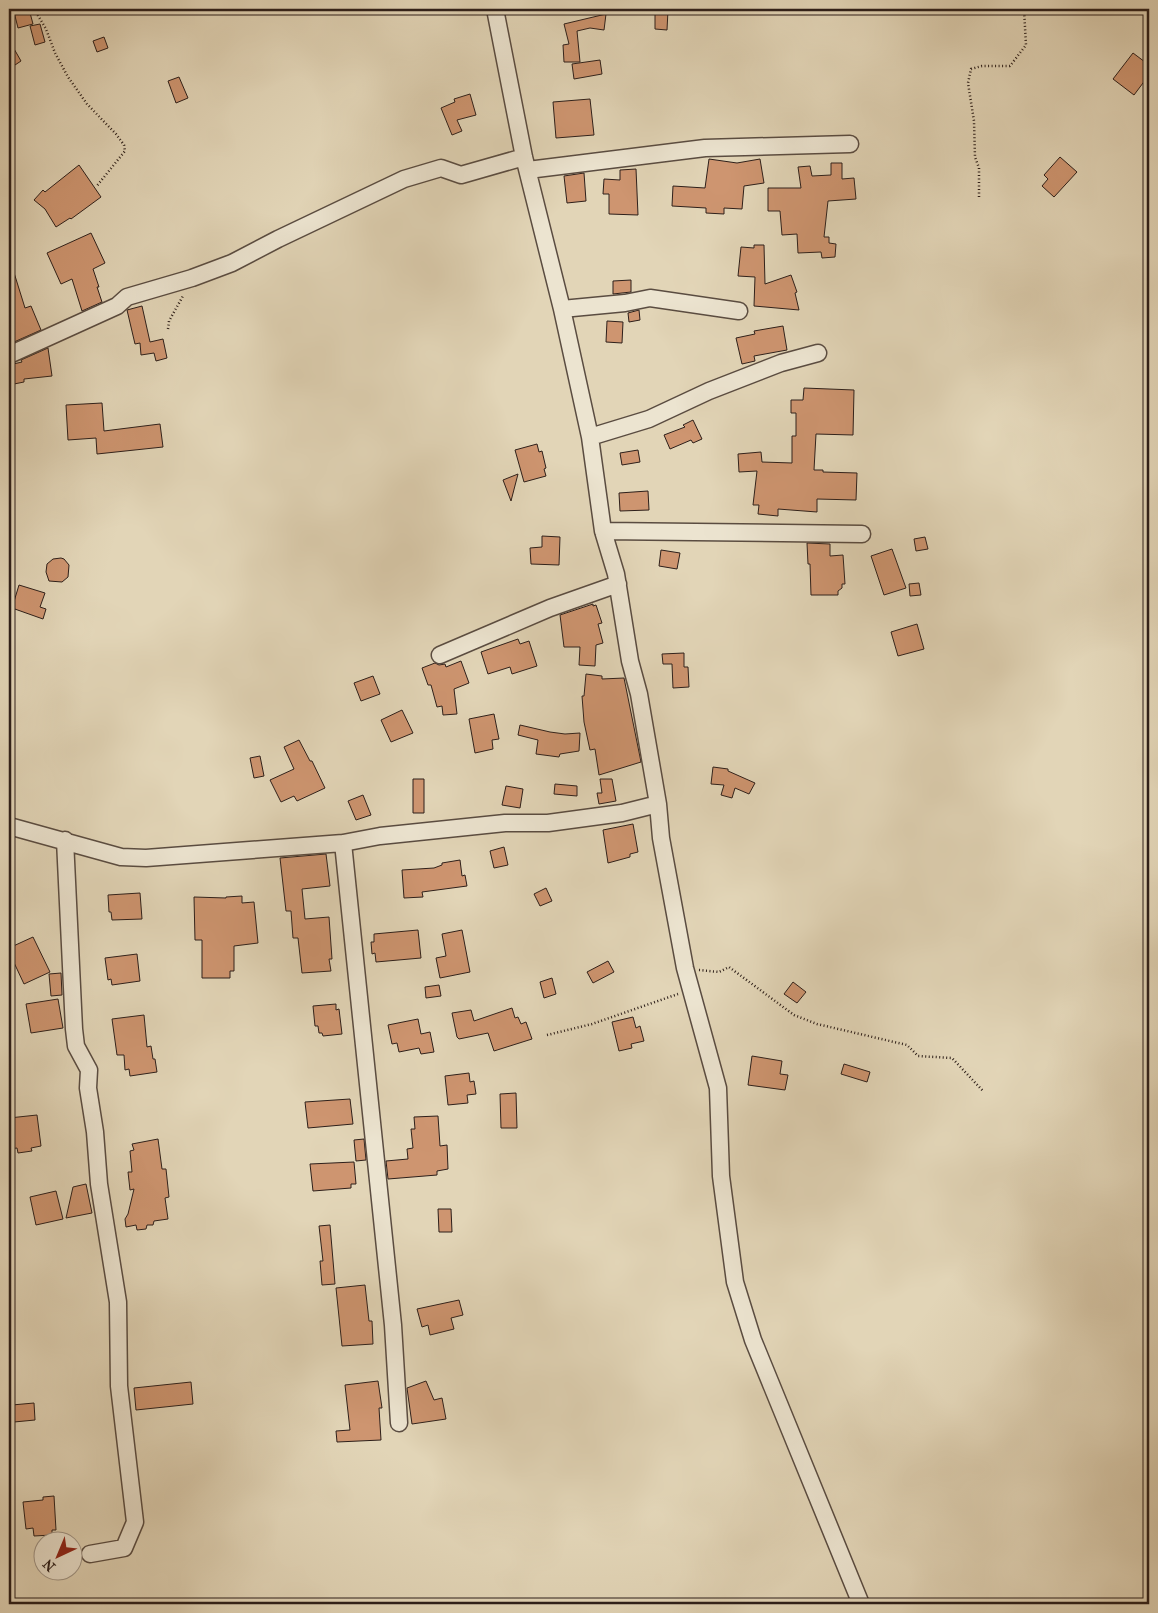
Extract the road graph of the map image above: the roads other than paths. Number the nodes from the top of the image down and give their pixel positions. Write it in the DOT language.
graph roads {
  1 [pos="496,9"];
  2 [pos="850,144"];
  3 [pos="526,163"];
  4 [pos="562,309"];
  5 [pos="739,311"];
  6 [pos="818,354"];
  7 [pos="9,355"];
  8 [pos="590,437"];
  9 [pos="603,531"];
  10 [pos="862,534"];
  11 [pos="618,584"];
  12 [pos="440,655"];
  13 [pos="658,804"];
  14 [pos="9,826"];
  15 [pos="64,840"];
  16 [pos="343,843"];
  17 [pos="399,1424"];
  18 [pos="90,1554"];
  19 [pos="861,1604"];
  1 -- 3 [label="street"];
  2 -- 3 [label="street"];
  3 -- 4 [label="street"];
  3 -- 7 [label="street"];
  4 -- 5 [label="street"];
  4 -- 8 [label="street"];
  6 -- 8 [label="street"];
  8 -- 9 [label="street"];
  9 -- 10 [label="street"];
  9 -- 11 [label="street"];
  11 -- 12 [label="street"];
  11 -- 13 [label="street"];
  13 -- 16 [label="street"];
  13 -- 19 [label="street"];
  14 -- 15 [label="street"];
  15 -- 16 [label="street"];
  15 -- 18 [label="street"];
  16 -- 17 [label="street"];
}
